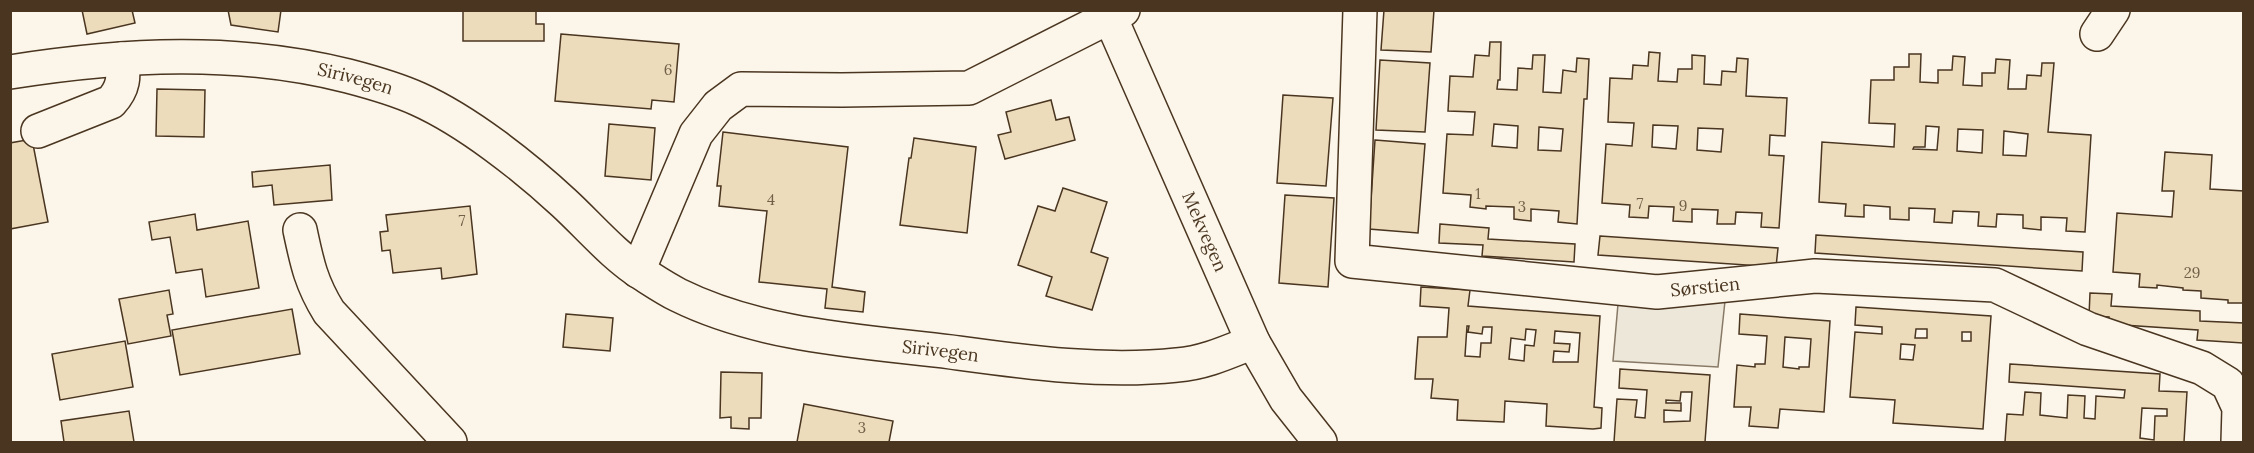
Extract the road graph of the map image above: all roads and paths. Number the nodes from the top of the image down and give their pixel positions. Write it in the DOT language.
graph roads {
  1 [pos="1360,10"];
  2 [pos="1113,13"];
  3 [pos="122,59"];
  4 [pos="10,72"];
  5 [pos="38,131"];
  6 [pos="300,230"];
  7 [pos="638,271"];
  8 [pos="1253,342"];
  9 [pos="450,442"];
  10 [pos="1320,442"];
  11 [pos="2238,442"];
  1 -- 11 [label="street, Sørstien"];
  2 -- 7 [label="street"];
  2 -- 8 [label="street, Mekvegen"];
  3 -- 4 [label="street, Sirivegen"];
  3 -- 5 [label="street"];
  3 -- 7 [label="street, Sirivegen"];
  6 -- 9 [label="street"];
  7 -- 8 [label="street, Sirivegen"];
  8 -- 10 [label="street, Mekvegen"];
}
